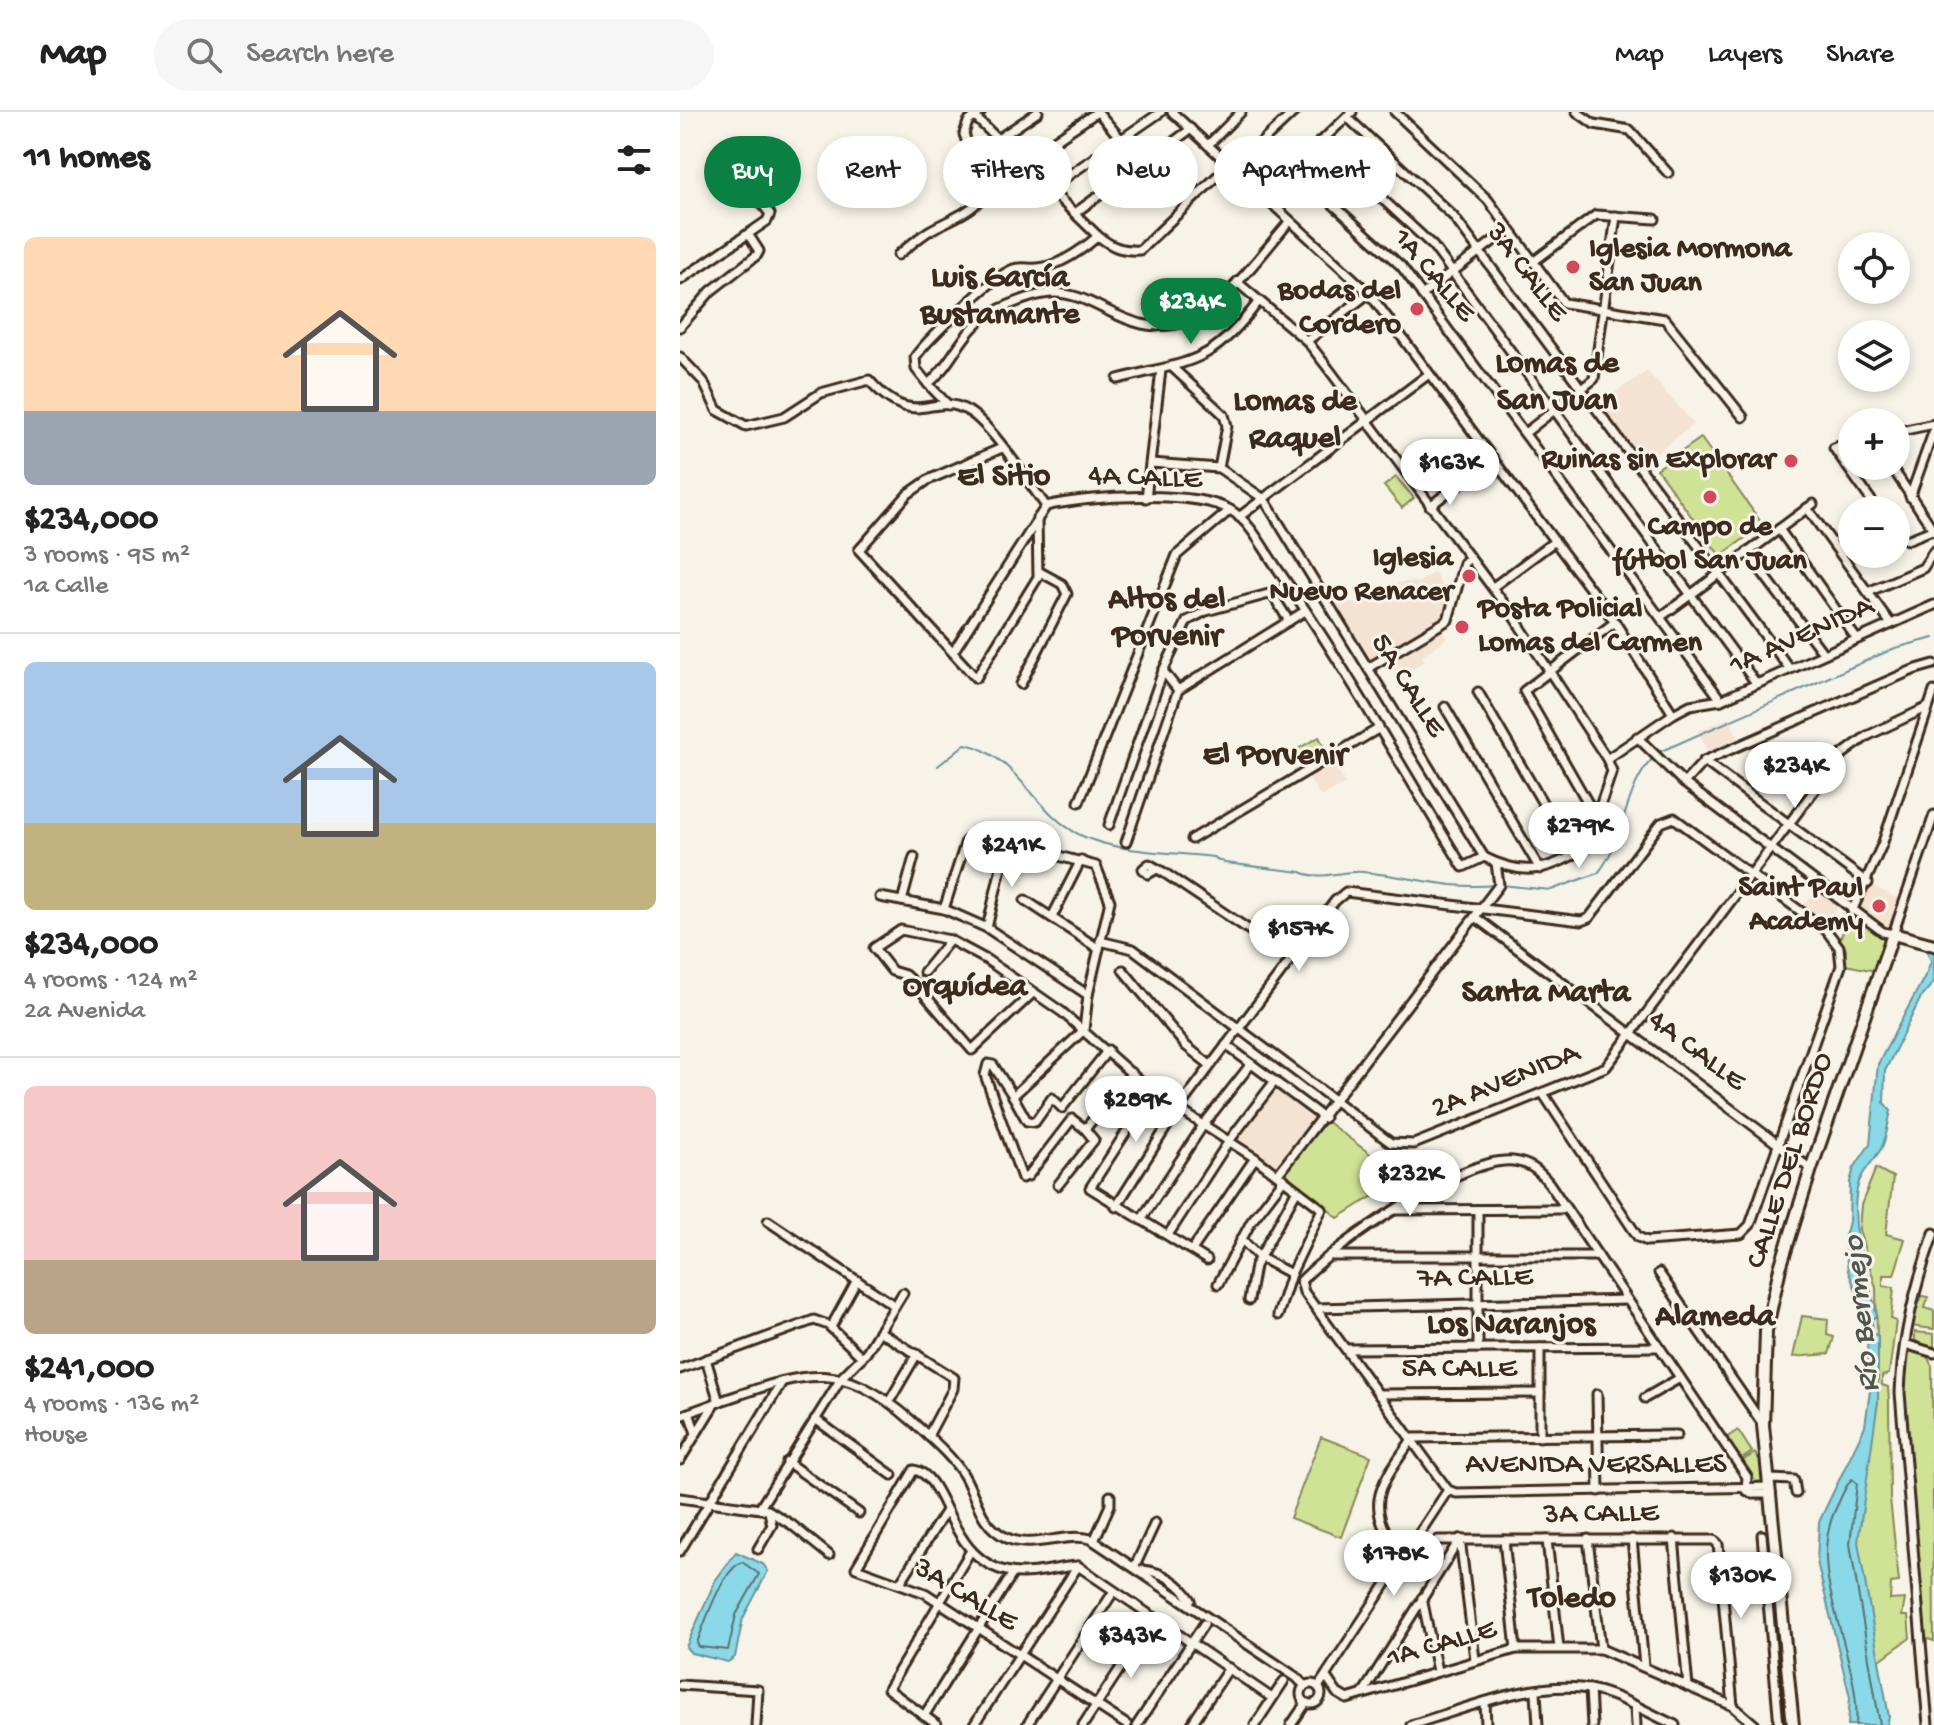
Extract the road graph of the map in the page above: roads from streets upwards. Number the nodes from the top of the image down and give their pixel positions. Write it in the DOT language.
graph roads {
  1 [pos="1038,112"];
  2 [pos="1098,112"];
  3 [pos="1161,112"];
  4 [pos="1172,112"];
  5 [pos="1241,112"];
  6 [pos="1294,112"];
  7 [pos="1395,112"];
  8 [pos="1577,112"];
  9 [pos="978,114"];
  10 [pos="1349,115"];
  11 [pos="1191,129"];
  12 [pos="996,136"];
  13 [pos="1002,136"];
  14 [pos="1062,136"];
  15 [pos="1118,136"];
  16 [pos="1123,136"];
  17 [pos="1266,136"];
  18 [pos="1326,136"];
  19 [pos="1208,145"];
  20 [pos="1214,150"];
  21 [pos="1668,173"];
  22 [pos="1214,182"];
  23 [pos="765,208"];
  24 [pos="1070,208"];
  25 [pos="1276,208"];
  26 [pos="1337,208"];
  27 [pos="1392,208"];
  28 [pos="1075,213"];
  29 [pos="1616,216"];
  30 [pos="1655,219"];
  31 [pos="1290,221"];
  32 [pos="1509,229"];
  33 [pos="748,234"];
  34 [pos="1098,236"];
  35 [pos="1480,251"];
  36 [pos="898,255"];
  37 [pos="1533,262"];
  38 [pos="1452,272"];
  39 [pos="680,280"];
  40 [pos="1237,282"];
  41 [pos="1369,293"];
  42 [pos="1422,295"];
  43 [pos="1259,301"];
  44 [pos="1603,309"];
  45 [pos="680,327"];
  46 [pos="1307,341"];
  47 [pos="680,357"];
  48 [pos="1173,368"];
  49 [pos="1161,370"];
  50 [pos="1429,374"];
  51 [pos="1118,379"];
  52 [pos="928,384"];
  53 [pos="1583,391"];
  54 [pos="948,405"];
  55 [pos="1554,412"];
  56 [pos="1743,417"];
  57 [pos="1367,423"];
  58 [pos="1934,424"];
  59 [pos="1910,429"];
  60 [pos="1934,430"];
  61 [pos="1525,433"];
  62 [pos="1002,448"];
  63 [pos="1493,458"];
  64 [pos="1151,463"];
  65 [pos="1219,468"];
  66 [pos="1855,480"];
  67 [pos="1867,496"];
  68 [pos="1910,497"];
  69 [pos="1146,498"];
  70 [pos="1264,499"];
  71 [pos="1046,506"];
  72 [pos="1430,506"];
  73 [pos="1230,510"];
  74 [pos="1239,517"];
  75 [pos="1037,518"];
  76 [pos="1779,529"];
  77 [pos="1933,530"];
  78 [pos="1910,539"];
  79 [pos="1555,541"];
  80 [pos="1934,551"];
  81 [pos="1747,552"];
  82 [pos="1470,558"];
  83 [pos="1040,572"];
  84 [pos="1718,574"];
  85 [pos="1493,587"];
  86 [pos="1291,588"];
  87 [pos="1868,592"];
  88 [pos="1272,594"];
  89 [pos="1691,594"];
  90 [pos="1934,605"];
  91 [pos="1305,611"];
  92 [pos="1662,616"];
  93 [pos="1289,621"];
  94 [pos="1615,622"];
  95 [pos="1891,624"];
  96 [pos="1856,638"];
  97 [pos="953,652"];
  98 [pos="1823,653"];
  99 [pos="1934,664"];
  100 [pos="1368,668"];
  101 [pos="1789,668"];
  102 [pos="1551,670"];
  103 [pos="1163,671"];
  104 [pos="1756,683"];
  105 [pos="1021,684"];
  106 [pos="1178,690"];
  107 [pos="1934,691"];
  108 [pos="1478,692"];
  109 [pos="1721,700"];
  110 [pos="1445,707"];
  111 [pos="1928,707"];
  112 [pos="1673,714"];
  113 [pos="1378,729"];
  114 [pos="1637,737"];
  115 [pos="1607,759"];
  116 [pos="1704,761"];
  117 [pos="1684,783"];
  118 [pos="1079,802"];
  119 [pos="1934,815"];
  120 [pos="1597,819"];
  121 [pos="1788,824"];
  122 [pos="1109,825"];
  123 [pos="1192,839"];
  124 [pos="1007,842"];
  125 [pos="1126,842"];
  126 [pos="1770,848"];
  127 [pos="1573,855"];
  128 [pos="914,857"];
  129 [pos="1484,857"];
  130 [pos="1081,860"];
  131 [pos="1496,863"];
  132 [pos="1157,869"];
  133 [pos="1540,869"];
  134 [pos="1751,874"];
  135 [pos="1868,883"];
  136 [pos="880,897"];
  137 [pos="1025,900"];
  138 [pos="902,901"];
  139 [pos="944,909"];
  140 [pos="1480,909"];
  141 [pos="1852,911"];
  142 [pos="1052,917"];
  143 [pos="1475,917"];
  144 [pos="987,928"];
  145 [pos="1893,934"];
  146 [pos="950,940"];
  147 [pos="1099,945"];
  148 [pos="1934,945"];
  149 [pos="1291,958"];
  150 [pos="1123,970"];
  151 [pos="924,972"];
  152 [pos="1034,992"];
  153 [pos="1088,995"];
  154 [pos="1238,1027"];
  155 [pos="1084,1030"];
  156 [pos="1631,1033"];
  157 [pos="1226,1045"];
  158 [pos="1108,1050"];
  159 [pos="1251,1064"];
  160 [pos="1210,1065"];
  161 [pos="1132,1073"];
  162 [pos="1275,1081"];
  163 [pos="1152,1092"];
  164 [pos="1544,1095"];
  165 [pos="1013,1096"];
  166 [pos="1337,1102"];
  167 [pos="1062,1108"];
  168 [pos="1178,1109"];
  169 [pos="1324,1118"];
  170 [pos="1072,1119"];
  171 [pos="1204,1124"];
  172 [pos="1085,1129"];
  173 [pos="1229,1141"];
  174 [pos="1779,1144"];
  175 [pos="1255,1158"];
  176 [pos="1811,1169"];
  177 [pos="1281,1177"];
  178 [pos="1058,1185"];
  179 [pos="1297,1190"];
  180 [pos="1116,1207"];
  181 [pos="1565,1209"];
  182 [pos="1394,1210"];
  183 [pos="1478,1210"];
  184 [pos="1141,1220"];
  185 [pos="768,1221"];
  186 [pos="1934,1233"];
  187 [pos="1168,1235"];
  188 [pos="1241,1239"];
  189 [pos="1351,1242"];
  190 [pos="1192,1250"];
  191 [pos="1332,1256"];
  192 [pos="1598,1256"];
  193 [pos="1259,1257"];
  194 [pos="1360,1257"];
  195 [pos="1478,1257"];
  196 [pos="1207,1260"];
  197 [pos="1659,1273"];
  198 [pos="1291,1274"];
  199 [pos="857,1280"];
  200 [pos="1218,1284"];
  201 [pos="903,1293"];
  202 [pos="1249,1300"];
  203 [pos="1627,1300"];
  204 [pos="1478,1303"];
  205 [pos="895,1306"];
  206 [pos="1320,1307"];
  207 [pos="1278,1315"];
  208 [pos="831,1327"];
  209 [pos="879,1331"];
  210 [pos="1905,1344"];
  211 [pos="1658,1347"];
  212 [pos="1478,1348"];
  213 [pos="1540,1348"];
  214 [pos="1346,1349"];
  215 [pos="917,1354"];
  216 [pos="1932,1354"];
  217 [pos="862,1357"];
  218 [pos="706,1359"];
  219 [pos="680,1369"];
  220 [pos="842,1377"];
  221 [pos="1680,1378"];
  222 [pos="782,1382"];
  223 [pos="1540,1393"];
  224 [pos="1378,1394"];
  225 [pos="1597,1394"];
  226 [pos="1645,1398"];
  227 [pos="717,1402"];
  228 [pos="889,1402"];
  229 [pos="689,1413"];
  230 [pos="680,1416"];
  231 [pos="815,1419"];
  232 [pos="1763,1425"];
  233 [pos="696,1433"];
  234 [pos="1677,1435"];
  235 [pos="928,1436"];
  236 [pos="1540,1437"];
  237 [pos="1598,1437"];
  238 [pos="1413,1438"];
  239 [pos="680,1460"];
  240 [pos="787,1462"];
  241 [pos="892,1475"];
  242 [pos="1770,1487"];
  243 [pos="1448,1490"];
  244 [pos="1746,1490"];
  245 [pos="1599,1491"];
  246 [pos="1796,1493"];
  247 [pos="1110,1496"];
  248 [pos="680,1498"];
  249 [pos="709,1502"];
  250 [pos="764,1509"];
  251 [pos="945,1512"];
  252 [pos="859,1513"];
  253 [pos="1155,1523"];
  254 [pos="1762,1535"];
  255 [pos="1674,1538"];
  256 [pos="1460,1539"];
  257 [pos="1588,1539"];
  258 [pos="1632,1539"];
  259 [pos="1438,1540"];
  260 [pos="1504,1540"];
  261 [pos="1547,1540"];
  262 [pos="1094,1541"];
  263 [pos="681,1546"];
  264 [pos="758,1549"];
  265 [pos="970,1552"];
  266 [pos="829,1555"];
  267 [pos="1401,1556"];
  268 [pos="1068,1566"];
  269 [pos="1078,1566"];
  270 [pos="1138,1568"];
  271 [pos="1013,1573"];
  272 [pos="1067,1580"];
  273 [pos="900,1583"];
  274 [pos="1114,1591"];
  275 [pos="1422,1597"];
  276 [pos="939,1604"];
  277 [pos="1154,1617"];
  278 [pos="1204,1624"];
  279 [pos="978,1629"];
  280 [pos="1922,1635"];
  281 [pos="1934,1636"];
  282 [pos="1192,1643"];
  283 [pos="1559,1648"];
  284 [pos="1516,1649"];
  285 [pos="1601,1649"];
  286 [pos="1019,1656"];
  287 [pos="1475,1659"];
  288 [pos="1644,1666"];
  289 [pos="1229,1668"];
  290 [pos="1437,1671"];
  291 [pos="1326,1677"];
  292 [pos="1056,1680"];
  293 [pos="1284,1681"];
  294 [pos="680,1685"];
  295 [pos="1305,1686"];
  296 [pos="1318,1687"];
  297 [pos="1688,1687"];
  298 [pos="1590,1689"];
  299 [pos="1536,1692"];
  300 [pos="1363,1693"];
  301 [pos="1272,1698"];
  302 [pos="1485,1702"];
  303 [pos="1306,1703"];
  304 [pos="1096,1705"];
  305 [pos="1733,1706"];
  306 [pos="1635,1707"];
  307 [pos="924,1716"];
  308 [pos="1442,1720"];
  309 [pos="756,1725"];
  310 [pos="937,1725"];
  311 [pos="974,1725"];
  312 [pos="1027,1725"];
  313 [pos="1083,1725"];
  314 [pos="1127,1725"];
  315 [pos="1137,1725"];
  316 [pos="1191,1725"];
  317 [pos="1255,1725"];
  318 [pos="1291,1725"];
  319 [pos="1411,1725"];
  320 [pos="1486,1725"];
  321 [pos="1538,1725"];
  322 [pos="1592,1725"];
  323 [pos="1636,1725"];
  324 [pos="1675,1725"];
  325 [pos="1755,1725"];
  326 [pos="1779,1725"];
  327 [pos="1793,1725"];
  328 [pos="1928,1725"];
  1 -- 13 [label="street"];
  2 -- 14 [label="street"];
  2 -- 15 [label="street"];
  3 -- 16 [label="street"];
  4 -- 11 [label="street, 1A CALLE"];
  5 -- 19 [label="street"];
  6 -- 17 [label="street"];
  7 -- 32 [label="street"];
  8 -- 21 [label="street"];
  9 -- 12 [label="street"];
  9 -- 36 [label="street"];
  10 -- 18 [label="street"];
  10 -- 35 [label="street, 3A CALLE"];
  11 -- 19 [label="street, 1A CALLE"];
  11 -- 28 [label="street"];
  19 -- 20 [label="street, 1A CALLE"];
  22 -- 34 [label="street"];
  23 -- 33 [label="street"];
  24 -- 28 [label="street"];
  25 -- 31 [label="street, 1A CALLE"];
  26 -- 42 [label="street, 1A CALLE"];
  27 -- 38 [label="street"];
  28 -- 34 [label="street"];
  29 -- 30 [label="street"];
  29 -- 37 [label="street"];
  29 -- 44 [label="street"];
  31 -- 40 [label="street"];
  31 -- 41 [label="street, 1A CALLE"];
  32 -- 35 [label="street"];
  32 -- 37 [label="street"];
  33 -- 39 [label="street"];
  33 -- 45 [label="street"];
  34 -- 52 [label="street"];
  35 -- 38 [label="street"];
  35 -- 53 [label="street, 3A CALLE"];
  37 -- 44 [label="street"];
  38 -- 42 [label="street"];
  38 -- 55 [label="street"];
  40 -- 43 [label="street"];
  40 -- 52 [label="street"];
  41 -- 46 [label="street"];
  41 -- 50 [label="street, 1A CALLE"];
  42 -- 61 [label="street, 1A CALLE"];
  43 -- 46 [label="street"];
  43 -- 48 [label="street"];
  44 -- 53 [label="street"];
  44 -- 56 [label="street"];
  46 -- 57 [label="street"];
  47 -- 54 [label="street"];
  48 -- 49 [label="street"];
  48 -- 65 [label="street"];
  49 -- 51 [label="street"];
  49 -- 64 [label="street"];
  50 -- 57 [label="street"];
  50 -- 63 [label="street, 1A CALLE"];
  52 -- 54 [label="street"];
  53 -- 55 [label="street"];
  53 -- 84 [label="street, 3A CALLE"];
  54 -- 62 [label="street"];
  55 -- 61 [label="street"];
  55 -- 89 [label="street"];
  57 -- 70 [label="street"];
  57 -- 72 [label="street"];
  58 -- 59 [label="street"];
  60 -- 68 [label="street"];
  61 -- 92 [label="street, 1A CALLE"];
  62 -- 71 [label="street"];
  62 -- 97 [label="street"];
  63 -- 72 [label="street"];
  63 -- 79 [label="street, 1A CALLE"];
  64 -- 65 [label="street"];
  64 -- 69 [label="street"];
  65 -- 70 [label="street"];
  66 -- 67 [label="street"];
  68 -- 77 [label="street"];
  69 -- 71 [label="street, 4A CALLE"];
  69 -- 73 [label="street, 4A CALLE"];
  70 -- 74 [label="street"];
  70 -- 100 [label="street, 5A CALLE"];
  71 -- 75 [label="street"];
  72 -- 82 [label="street"];
  73 -- 74 [label="street, 4A CALLE"];
  73 -- 118 [label="street"];
  74 -- 86 [label="street, 4A CALLE"];
  75 -- 83 [label="street"];
  75 -- 97 [label="street"];
  76 -- 81 [label="street"];
  76 -- 87 [label="street"];
  76 -- 96 [label="street"];
  77 -- 78 [label="street"];
  79 -- 85 [label="street"];
  79 -- 94 [label="street, 1A CALLE"];
  80 -- 87 [label="street"];
  81 -- 84 [label="street"];
  81 -- 98 [label="street"];
  82 -- 85 [label="street"];
  82 -- 100 [label="street"];
  83 -- 97 [label="street"];
  83 -- 105 [label="street"];
  84 -- 89 [label="street"];
  84 -- 101 [label="street, 3A CALLE"];
  85 -- 102 [label="street"];
  86 -- 88 [label="street"];
  86 -- 91 [label="street"];
  87 -- 95 [label="street"];
  88 -- 93 [label="street"];
  88 -- 103 [label="street"];
  89 -- 92 [label="street"];
  89 -- 104 [label="street"];
  90 -- 95 [label="street, 1A AVENIDA"];
  91 -- 93 [label="street"];
  91 -- 113 [label="street"];
  92 -- 109 [label="street, 1A CALLE"];
  93 -- 106 [label="street"];
  94 -- 102 [label="street"];
  94 -- 112 [label="street, 1A CALLE"];
  95 -- 96 [label="street, 1A AVENIDA"];
  96 -- 98 [label="street, 1A AVENIDA"];
  98 -- 101 [label="street, 1A AVENIDA"];
  99 -- 116 [label="street"];
  100 -- 129 [label="street, 5A CALLE"];
  101 -- 104 [label="street, 1A AVENIDA"];
  102 -- 115 [label="street"];
  102 -- 120 [label="street"];
  103 -- 106 [label="street"];
  103 -- 122 [label="street"];
  104 -- 109 [label="street, 1A AVENIDA"];
  106 -- 125 [label="street"];
  107 -- 111 [label="street"];
  108 -- 127 [label="street"];
  109 -- 112 [label="street, 1A AVENIDA"];
  110 -- 133 [label="street"];
  111 -- 121 [label="street, 2A AVENIDA"];
  111 -- 135 [label="street"];
  112 -- 114 [label="street, 1A AVENIDA"];
  113 -- 123 [label="street"];
  113 -- 129 [label="street"];
  114 -- 115 [label="street, 1A AVENIDA"];
  114 -- 117 [label="street"];
  115 -- 120 [label="street"];
  116 -- 117 [label="street"];
  116 -- 121 [label="street"];
  117 -- 126 [label="street"];
  119 -- 145 [label="street, CALLE DEL BORDO"];
  120 -- 127 [label="street"];
  121 -- 126 [label="street, 2A AVENIDA"];
  121 -- 135 [label="street"];
  124 -- 130 [label="street"];
  124 -- 139 [label="street"];
  124 -- 144 [label="street"];
  126 -- 134 [label="street, 2A AVENIDA"];
  126 -- 141 [label="street"];
  127 -- 133 [label="street"];
  128 -- 138 [label="street"];
  129 -- 131 [label="street"];
  130 -- 142 [label="street"];
  130 -- 147 [label="street"];
  131 -- 133 [label="street"];
  131 -- 140 [label="street"];
  132 -- 149 [label="street"];
  134 -- 140 [label="street"];
  134 -- 156 [label="street, 2A AVENIDA"];
  134 -- 174 [label="street"];
  135 -- 141 [label="street"];
  136 -- 138 [label="street"];
  137 -- 142 [label="street"];
  138 -- 139 [label="street"];
  139 -- 144 [label="street"];
  140 -- 143 [label="street"];
  140 -- 149 [label="street"];
  141 -- 145 [label="street"];
  142 -- 147 [label="street"];
  143 -- 156 [label="street, 4A CALLE"];
  143 -- 166 [label="street"];
  144 -- 153 [label="street"];
  145 -- 148 [label="street"];
  145 -- 176 [label="street, CALLE DEL BORDO"];
  146 -- 151 [label="street"];
  146 -- 152 [label="street"];
  146 -- 152 [label="street"];
  147 -- 153 [label="street"];
  147 -- 154 [label="street"];
  149 -- 154 [label="street"];
  150 -- 160 [label="street"];
  152 -- 155 [label="street"];
  153 -- 155 [label="street"];
  154 -- 157 [label="street"];
  154 -- 166 [label="street"];
  155 -- 158 [label="street"];
  155 -- 165 [label="street"];
  156 -- 164 [label="street, 2A AVENIDA"];
  156 -- 174 [label="street, 4A CALLE"];
  157 -- 159 [label="street"];
  157 -- 160 [label="street"];
  158 -- 161 [label="street"];
  158 -- 167 [label="street"];
  159 -- 162 [label="street"];
  159 -- 171 [label="street"];
  160 -- 168 [label="street"];
  161 -- 163 [label="street"];
  161 -- 172 [label="street"];
  162 -- 169 [label="street"];
  162 -- 173 [label="street"];
  163 -- 168 [label="street"];
  163 -- 180 [label="street"];
  164 -- 166 [label="street, 2A AVENIDA"];
  164 -- 174 [label="street"];
  165 -- 167 [label="street"];
  165 -- 170 [label="street"];
  166 -- 169 [label="street"];
  167 -- 170 [label="street"];
  168 -- 171 [label="street"];
  168 -- 180 [label="street"];
  169 -- 177 [label="street"];
  170 -- 172 [label="street"];
  171 -- 173 [label="street"];
  171 -- 184 [label="street"];
  172 -- 178 [label="street"];
  173 -- 175 [label="street"];
  173 -- 187 [label="street"];
  174 -- 176 [label="street, 4A CALLE"];
  175 -- 177 [label="street"];
  175 -- 190 [label="street"];
  176 -- 232 [label="street, CALLE DEL BORDO"];
  177 -- 179 [label="street"];
  177 -- 188 [label="street"];
  179 -- 193 [label="street"];
  179 -- 198 [label="street"];
  180 -- 184 [label="street"];
  181 -- 182 [label="street"];
  181 -- 183 [label="street"];
  181 -- 192 [label="street"];
  182 -- 183 [label="street"];
  182 -- 189 [label="street"];
  183 -- 195 [label="street"];
  184 -- 187 [label="street"];
  185 -- 199 [label="street"];
  186 -- 210 [label="street"];
  187 -- 190 [label="street"];
  188 -- 193 [label="street"];
  188 -- 200 [label="street"];
  189 -- 191 [label="street"];
  189 -- 194 [label="street"];
  190 -- 196 [label="street"];
  191 -- 194 [label="street"];
  191 -- 206 [label="street"];
  192 -- 195 [label="street"];
  192 -- 203 [label="street"];
  193 -- 198 [label="street"];
  193 -- 202 [label="street"];
  194 -- 195 [label="street"];
  195 -- 204 [label="street"];
  197 -- 232 [label="street"];
  198 -- 207 [label="street"];
  199 -- 205 [label="street"];
  199 -- 208 [label="street"];
  201 -- 205 [label="street"];
  203 -- 204 [label="street, 7A CALLE"];
  203 -- 211 [label="street"];
  204 -- 206 [label="street, 7A CALLE"];
  204 -- 212 [label="street"];
  205 -- 209 [label="street"];
  206 -- 214 [label="street"];
  208 -- 217 [label="street"];
  208 -- 218 [label="street"];
  209 -- 215 [label="street"];
  209 -- 217 [label="street"];
  210 -- 216 [label="street"];
  210 -- 280 [label="street"];
  211 -- 213 [label="street"];
  211 -- 221 [label="street"];
  212 -- 213 [label="street"];
  212 -- 214 [label="street"];
  213 -- 223 [label="street"];
  214 -- 224 [label="street"];
  215 -- 228 [label="street"];
  215 -- 235 [label="street"];
  217 -- 220 [label="street"];
  218 -- 219 [label="street"];
  218 -- 227 [label="street"];
  220 -- 222 [label="street"];
  220 -- 228 [label="street"];
  220 -- 231 [label="street"];
  221 -- 226 [label="street"];
  221 -- 244 [label="street"];
  222 -- 227 [label="street"];
  222 -- 249 [label="street"];
  223 -- 224 [label="street, 5A CALLE"];
  223 -- 236 [label="street"];
  224 -- 238 [label="street"];
  225 -- 237 [label="street"];
  227 -- 229 [label="street"];
  227 -- 233 [label="street"];
  228 -- 235 [label="street"];
  229 -- 230 [label="street"];
  229 -- 233 [label="street"];
  231 -- 240 [label="street"];
  231 -- 241 [label="street"];
  232 -- 242 [label="street, CALLE DEL BORDO"];
  233 -- 239 [label="street"];
  234 -- 237 [label="street"];
  235 -- 262 [label="street"];
  236 -- 237 [label="street"];
  236 -- 238 [label="street"];
  237 -- 245 [label="street"];
  238 -- 243 [label="street"];
  238 -- 267 [label="street"];
  240 -- 250 [label="street"];
  240 -- 252 [label="street"];
  242 -- 244 [label="street, AVENIDA VERSALLES"];
  242 -- 246 [label="street"];
  242 -- 327 [label="street, CALLE DEL BORDO"];
  243 -- 245 [label="street, AVENIDA VERSALLES"];
  243 -- 267 [label="street"];
  244 -- 245 [label="street, AVENIDA VERSALLES"];
  247 -- 262 [label="street"];
  248 -- 249 [label="street"];
  249 -- 250 [label="street"];
  249 -- 263 [label="street"];
  250 -- 264 [label="street"];
  250 -- 266 [label="street"];
  251 -- 265 [label="street"];
  251 -- 273 [label="street"];
  251 -- 273 [label="street, 3A CALLE"];
  253 -- 270 [label="street"];
  254 -- 326 [label="street"];
  255 -- 258 [label="street, 3A CALLE"];
  255 -- 297 [label="street"];
  255 -- 305 [label="street, 3A CALLE"];
  256 -- 259 [label="street, 3A CALLE"];
  256 -- 260 [label="street, 3A CALLE"];
  256 -- 275 [label="street"];
  256 -- 287 [label="street"];
  257 -- 258 [label="street, 3A CALLE"];
  257 -- 261 [label="street, 3A CALLE"];
  257 -- 285 [label="street"];
  258 -- 288 [label="street"];
  260 -- 261 [label="street, 3A CALLE"];
  260 -- 284 [label="street"];
  261 -- 283 [label="street"];
  262 -- 270 [label="street"];
  265 -- 271 [label="street"];
  265 -- 276 [label="street"];
  267 -- 291 [label="street"];
  268 -- 269 [label="street"];
  268 -- 271 [label="street"];
  268 -- 272 [label="street"];
  269 -- 272 [label="street"];
  269 -- 274 [label="street"];
  270 -- 295 [label="street"];
  271 -- 279 [label="street"];
  272 -- 286 [label="street"];
  273 -- 276 [label="street, 3A CALLE"];
  274 -- 277 [label="street"];
  274 -- 292 [label="street"];
  275 -- 290 [label="street"];
  275 -- 300 [label="street"];
  276 -- 279 [label="street, 3A CALLE"];
  276 -- 307 [label="street"];
  277 -- 282 [label="street"];
  277 -- 304 [label="street"];
  278 -- 282 [label="street"];
  279 -- 286 [label="street, 3A CALLE"];
  279 -- 307 [label="street"];
  280 -- 281 [label="street"];
  280 -- 328 [label="street"];
  282 -- 289 [label="street"];
  282 -- 315 [label="street"];
  283 -- 284 [label="street, 1A CALLE"];
  283 -- 285 [label="street, 1A CALLE"];
  284 -- 287 [label="street, 1A CALLE"];
  285 -- 288 [label="street, 1A CALLE"];
  286 -- 292 [label="street, 3A CALLE"];
  286 -- 311 [label="street"];
  287 -- 290 [label="street, 1A CALLE"];
  288 -- 297 [label="street, 1A CALLE"];
  289 -- 301 [label="street"];
  289 -- 316 [label="street"];
  290 -- 300 [label="street, 1A CALLE"];
  291 -- 296 [label="street"];
  291 -- 300 [label="street"];
  292 -- 304 [label="street, 3A CALLE"];
  292 -- 312 [label="street"];
  293 -- 301 [label="street"];
  294 -- 309 [label="street"];
  295 -- 296 [label="street"];
  295 -- 303 [label="street"];
  296 -- 303 [label="street"];
  297 -- 305 [label="street, 1A CALLE"];
  298 -- 299 [label="street"];
  298 -- 306 [label="street"];
  298 -- 322 [label="street"];
  299 -- 302 [label="street"];
  299 -- 321 [label="street"];
  301 -- 317 [label="street"];
  302 -- 308 [label="street"];
  302 -- 320 [label="street"];
  303 -- 318 [label="street"];
  304 -- 313 [label="street"];
  304 -- 314 [label="street, 3A CALLE"];
  305 -- 325 [label="street, 1A CALLE"];
  306 -- 323 [label="street"];
  306 -- 324 [label="street"];
  307 -- 310 [label="street"];
  308 -- 319 [label="street"];
}
